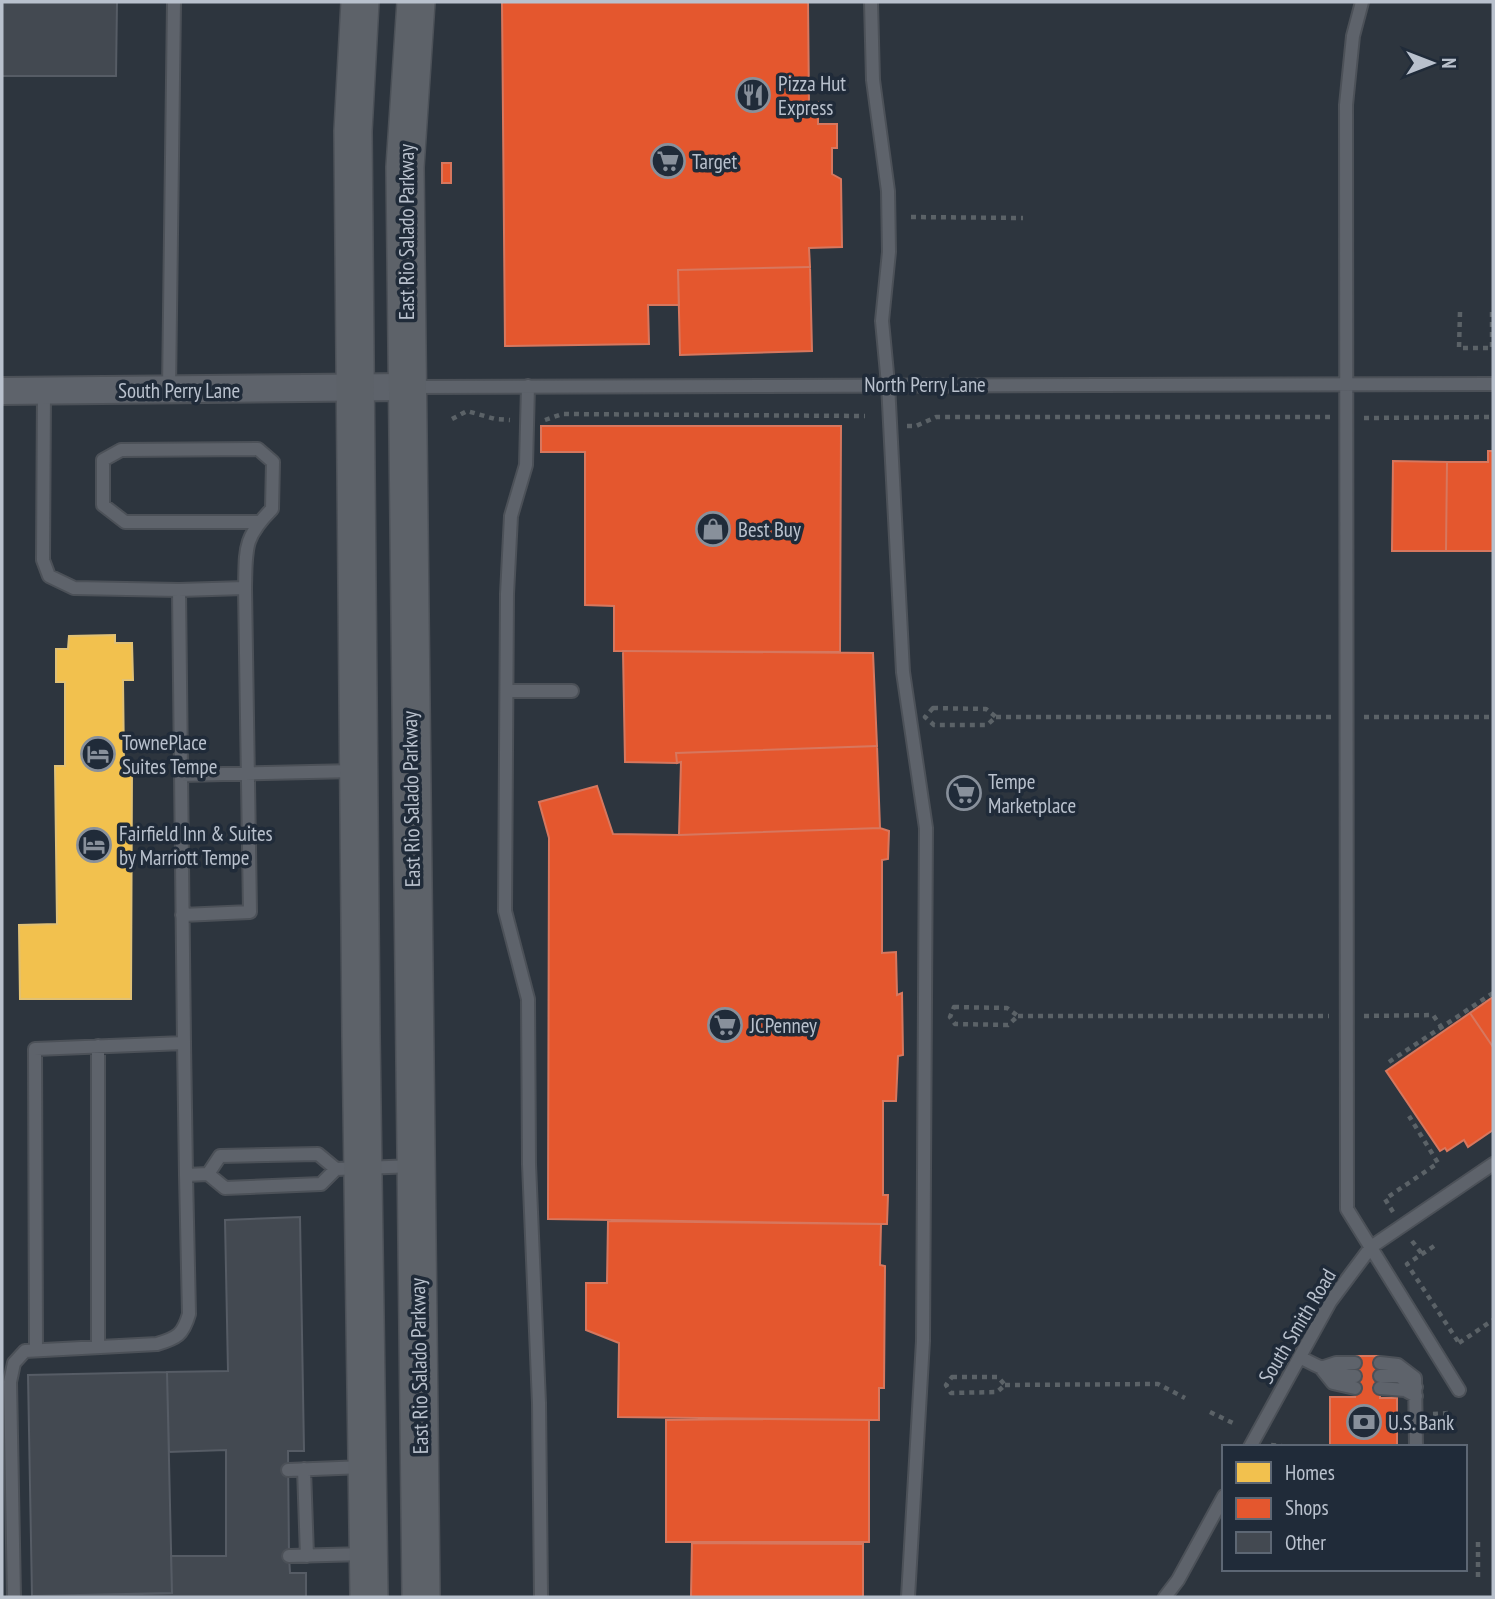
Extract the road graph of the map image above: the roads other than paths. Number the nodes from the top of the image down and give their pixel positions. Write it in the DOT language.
graph roads {
  1 [pos="174,2"];
  2 [pos="360,2"];
  3 [pos="416,2"];
  4 [pos="871,2"];
  5 [pos="1362,2"];
  6 [pos="888,384"];
  7 [pos="1348,384"];
  8 [pos="1493,384"];
  9 [pos="527,386"];
  10 [pos="405,387"];
  11 [pos="356,388"];
  12 [pos="169,390"];
  13 [pos="2,391"];
  14 [pos="44,391"];
  15 [pos="259,522"];
  16 [pos="245,588"];
  17 [pos="179,590"];
  18 [pos="507,691"];
  19 [pos="572,691"];
  20 [pos="359,771"];
  21 [pos="248,774"];
  22 [pos="181,775"];
  23 [pos="182,915"];
  24 [pos="184,1043"];
  25 [pos="98,1046"];
  26 [pos="1493,1164"];
  27 [pos="415,1166"];
  28 [pos="349,1168"];
  29 [pos="208,1174"];
  30 [pos="186,1175"];
  31 [pos="1371,1247"];
  32 [pos="98,1347"];
  33 [pos="36,1349"];
  34 [pos="1300,1357"];
  35 [pos="1355,1375"];
  36 [pos="1460,1390"];
  37 [pos="1416,1392"];
  38 [pos="1251,1445"];
  39 [pos="1416,1445"];
  40 [pos="368,1467"];
  41 [pos="288,1469"];
  42 [pos="304,1469"];
  43 [pos="1222,1500"];
  44 [pos="369,1554"];
  45 [pos="289,1556"];
  46 [pos="307,1556"];
  47 [pos="14,1597"];
  48 [pos="369,1597"];
  49 [pos="421,1597"];
  50 [pos="541,1597"];
  51 [pos="908,1597"];
  52 [pos="1165,1597"];
  1 -- 12 [label="lane"];
  2 -- 11 [label="main road"];
  3 -- 10 [label="main road, East Rio Salado Parkway"];
  4 -- 6 [label="lane"];
  5 -- 7 [label="lane"];
  6 -- 7 [label="lane, North Perry Lane"];
  6 -- 9 [label="lane, North Perry Lane"];
  6 -- 51 [label="lane"];
  7 -- 8 [label="lane, North Perry Lane"];
  7 -- 31 [label="lane"];
  9 -- 10 [label="lane, North Perry Lane"];
  9 -- 18 [label="lane"];
  10 -- 11 [label="street, North Perry Lane"];
  10 -- 27 [label="main road, East Rio Salado Parkway"];
  11 -- 12 [label="street, South Perry Lane"];
  11 -- 20 [label="main road"];
  12 -- 14 [label="street, South Perry Lane"];
  13 -- 14 [label="street, South Perry Lane"];
  14 -- 17 [label="lane"];
  15 -- 15 [label="lane"];
  15 -- 16 [label="lane"];
  16 -- 17 [label="lane"];
  16 -- 21 [label="lane"];
  17 -- 22 [label="lane"];
  18 -- 19 [label="lane"];
  18 -- 50 [label="lane"];
  20 -- 21 [label="lane"];
  20 -- 28 [label="main road"];
  21 -- 22 [label="lane"];
  21 -- 23 [label="lane"];
  22 -- 23 [label="lane"];
  23 -- 24 [label="lane"];
  24 -- 25 [label="lane"];
  24 -- 30 [label="lane"];
  25 -- 32 [label="lane"];
  25 -- 33 [label="lane"];
  26 -- 31 [label="lane, South Smith Road"];
  27 -- 28 [label="lane"];
  27 -- 49 [label="main road, East Rio Salado Parkway"];
  28 -- 29 [label="lane"];
  28 -- 29 [label="lane"];
  28 -- 40 [label="main road"];
  29 -- 30 [label="lane"];
  30 -- 32 [label="lane"];
  31 -- 34 [label="lane, South Smith Road"];
  31 -- 36 [label="lane"];
  32 -- 33 [label="lane"];
  33 -- 47 [label="lane"];
  34 -- 35 [label="lane"];
  34 -- 38 [label="lane, South Smith Road"];
  37 -- 37 [label="lane"];
  37 -- 39 [label="lane"];
  40 -- 42 [label="lane"];
  40 -- 44 [label="main road"];
  41 -- 42 [label="lane"];
  42 -- 46 [label="lane"];
  43 -- 52 [label="lane"];
  44 -- 46 [label="lane"];
  44 -- 48 [label="main road"];
  45 -- 46 [label="lane"];
}
